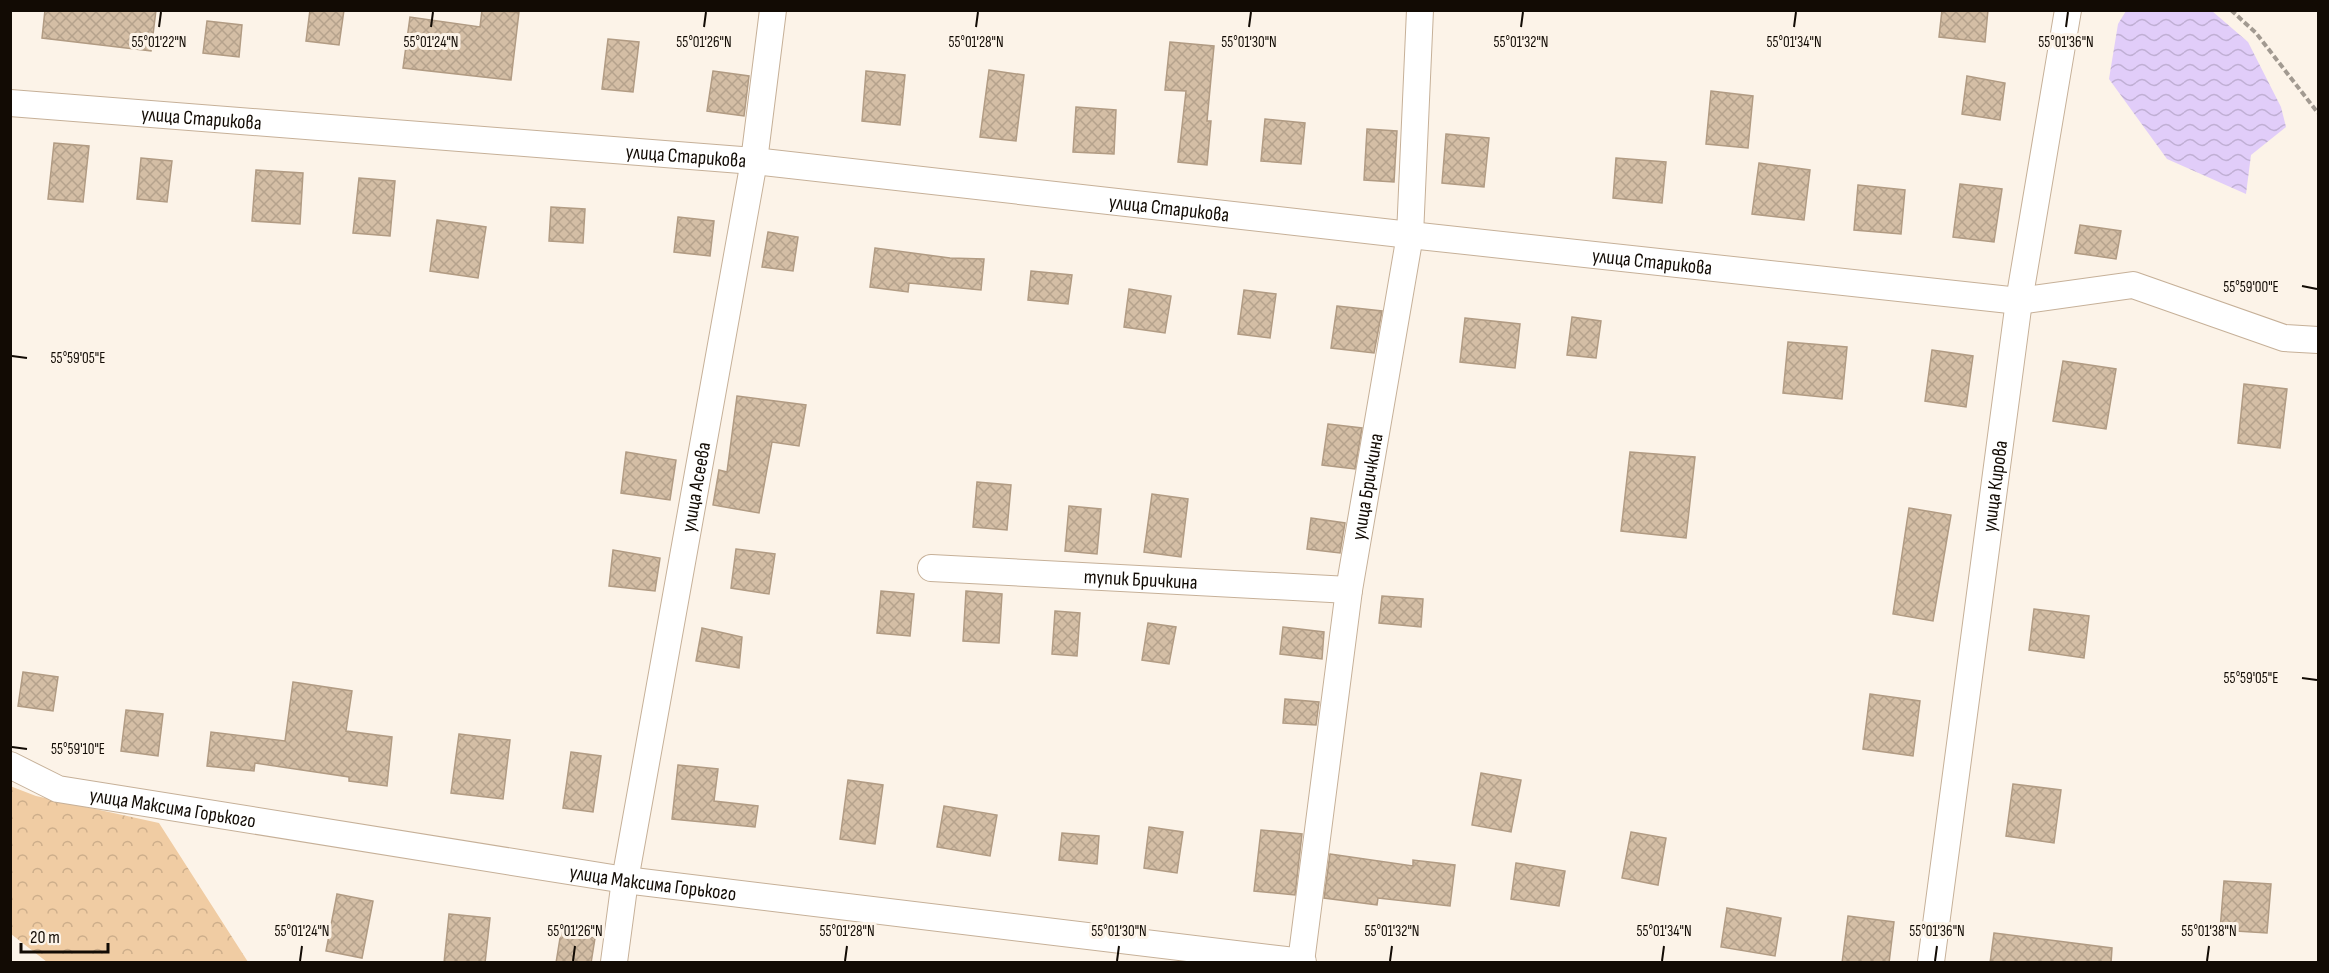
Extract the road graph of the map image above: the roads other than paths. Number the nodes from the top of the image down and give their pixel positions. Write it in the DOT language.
graph roads {
  1 [pos="773,10"];
  2 [pos="1420,10"];
  3 [pos="2068,10"];
  4 [pos="10,103"];
  5 [pos="754,161"];
  6 [pos="1410,235"];
  7 [pos="2019,301"];
  8 [pos="2319,340"];
  9 [pos="931,568"];
  10 [pos="1349,590"];
  11 [pos="10,765"];
  12 [pos="625,880"];
  13 [pos="1301,962"];
  14 [pos="614,963"];
  15 [pos="1931,963"];
  1 -- 5 [label="street, улица Асеева"];
  2 -- 6 [label="street, улица Бричкина"];
  3 -- 7 [label="street, улица Кирова"];
  4 -- 5 [label="street, улица Старикова"];
  5 -- 6 [label="street, улица Старикова"];
  5 -- 12 [label="street, улица Асеева"];
  6 -- 7 [label="street, улица Старикова"];
  6 -- 10 [label="street, улица Бричкина"];
  7 -- 8 [label="street, улица Старикова"];
  7 -- 15 [label="street, улица Кирова"];
  9 -- 10 [label="street, тупик Бричкина"];
  10 -- 13 [label="street, улица Бричкина"];
  11 -- 12 [label="street, улица Максима Горького"];
  12 -- 13 [label="street, улица Максима Горького"];
  12 -- 14 [label="street, улица Асеева"];
}
